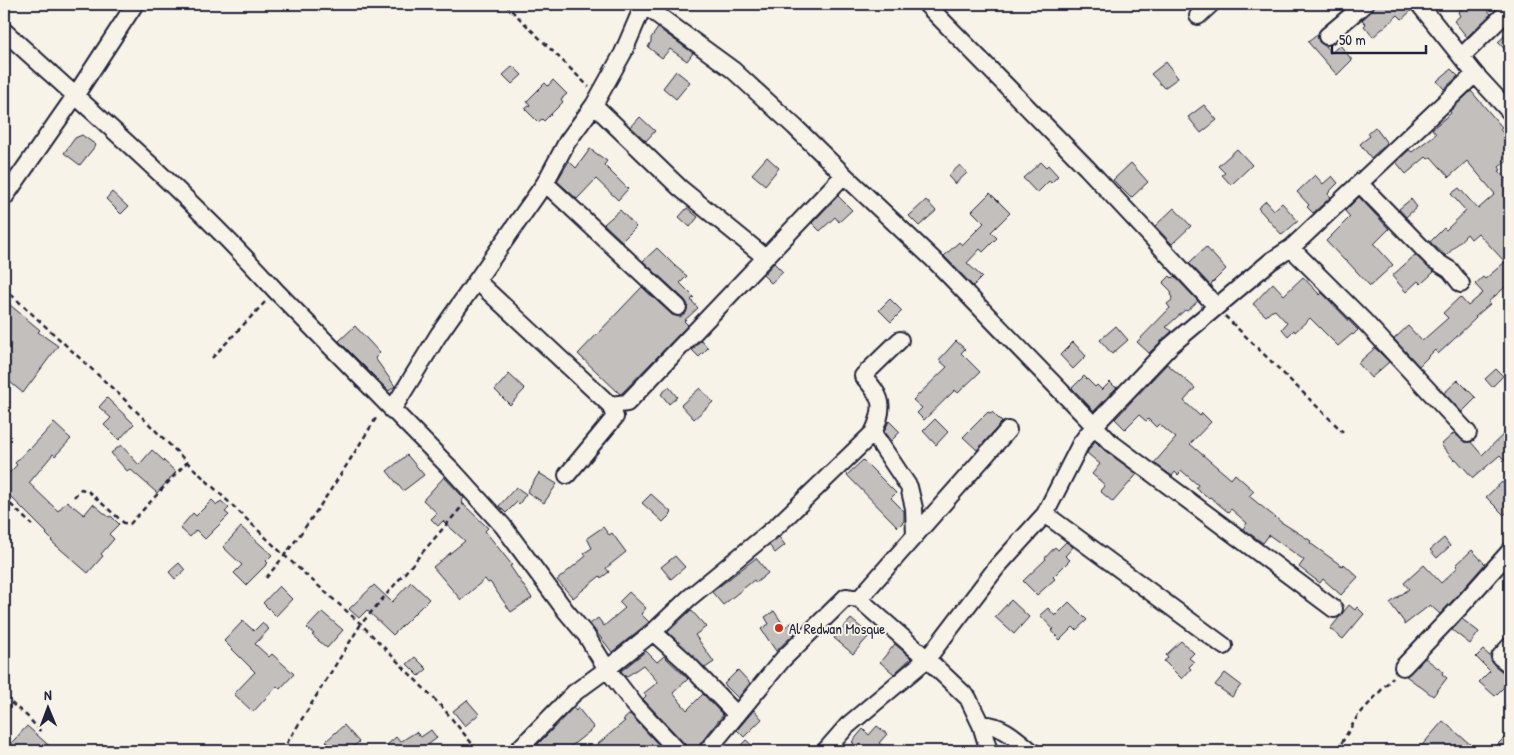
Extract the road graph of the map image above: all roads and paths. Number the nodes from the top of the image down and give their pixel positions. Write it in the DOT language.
graph roads {
  1 [pos="135,4"];
  2 [pos="504,4"];
  3 [pos="644,4"];
  4 [pos="926,4"];
  5 [pos="1212,4"];
  6 [pos="1364,4"];
  7 [pos="1419,4"];
  8 [pos="1510,8"];
  9 [pos="1198,16"];
  10 [pos="4,31"];
  11 [pos="1327,36"];
  12 [pos="1462,56"];
  13 [pos="1475,74"];
  14 [pos="75,96"];
  15 [pos="596,101"];
  16 [pos="1510,112"];
  17 [pos="844,175"];
  18 [pos="544,183"];
  19 [pos="1360,184"];
  20 [pos="4,198"];
  21 [pos="1290,248"];
  22 [pos="766,257"];
  23 [pos="477,281"];
  24 [pos="1461,284"];
  25 [pos="4,288"];
  26 [pos="276,291"];
  27 [pos="1216,306"];
  28 [pos="678,307"];
  29 [pos="900,340"];
  30 [pos="212,358"];
  31 [pos="610,405"];
  32 [pos="389,406"];
  33 [pos="1094,426"];
  34 [pos="1008,430"];
  35 [pos="1342,432"];
  36 [pos="873,433"];
  37 [pos="1468,433"];
  38 [pos="187,462"];
  39 [pos="567,475"];
  40 [pos="473,493"];
  41 [pos="74,497"];
  42 [pos="4,498"];
  43 [pos="1045,514"];
  44 [pos="32,525"];
  45 [pos="915,536"];
  46 [pos="1510,551"];
  47 [pos="285,556"];
  48 [pos="266,578"];
  49 [pos="859,599"];
  50 [pos="1334,609"];
  51 [pos="361,624"];
  52 [pos="653,632"];
  53 [pos="1224,646"];
  54 [pos="1510,646"];
  55 [pos="927,659"];
  56 [pos="1510,665"];
  57 [pos="1403,667"];
  58 [pos="607,669"];
  59 [pos="4,697"];
  60 [pos="737,715"];
  61 [pos="981,725"];
  62 [pos="41,732"];
  63 [pos="282,751"];
  64 [pos="478,751"];
  65 [pos="518,751"];
  66 [pos="678,751"];
  67 [pos="707,751"];
  68 [pos="825,751"];
  69 [pos="988,751"];
  70 [pos="1030,751"];
  71 [pos="1337,751"];
  1 -- 14 [label="street"];
  2 -- 15 [label="path"];
  3 -- 15 [label="street"];
  3 -- 17 [label="street"];
  4 -- 27 [label="street"];
  5 -- 9 [label="street"];
  6 -- 11 [label="street"];
  7 -- 12 [label="street"];
  8 -- 12 [label="street"];
  10 -- 14 [label="street"];
  12 -- 13 [label="street"];
  13 -- 16 [label="street"];
  13 -- 19 [label="street"];
  14 -- 20 [label="street"];
  14 -- 26 [label="street"];
  15 -- 18 [label="street"];
  15 -- 22 [label="street"];
  17 -- 22 [label="street"];
  17 -- 33 [label="street"];
  18 -- 23 [label="street"];
  18 -- 28 [label="street"];
  19 -- 21 [label="street"];
  19 -- 24 [label="street"];
  21 -- 27 [label="street"];
  21 -- 37 [label="street"];
  22 -- 31 [label="street"];
  23 -- 31 [label="street"];
  23 -- 32 [label="street"];
  25 -- 38 [label="path"];
  26 -- 30 [label="path"];
  26 -- 32 [label="street"];
  27 -- 33 [label="street"];
  27 -- 35 [label="path"];
  29 -- 36 [label="street"];
  31 -- 39 [label="street"];
  32 -- 40 [label="street"];
  32 -- 47 [label="path"];
  33 -- 43 [label="street"];
  33 -- 50 [label="street"];
  34 -- 45 [label="street"];
  36 -- 45 [label="street"];
  36 -- 52 [label="street"];
  38 -- 41 [label="path"];
  38 -- 47 [label="path"];
  40 -- 51 [label="path"];
  40 -- 58 [label="street"];
  42 -- 44 [label="path"];
  43 -- 53 [label="street"];
  43 -- 55 [label="street"];
  45 -- 49 [label="street"];
  46 -- 57 [label="street"];
  47 -- 48 [label="path"];
  47 -- 51 [label="path"];
  49 -- 55 [label="street"];
  49 -- 60 [label="street"];
  51 -- 63 [label="path"];
  51 -- 64 [label="path"];
  52 -- 58 [label="street"];
  52 -- 60 [label="street"];
  54 -- 56 [label="street"];
  55 -- 61 [label="street"];
  55 -- 68 [label="street"];
  57 -- 71 [label="path"];
  58 -- 65 [label="street"];
  58 -- 66 [label="street"];
  59 -- 62 [label="path"];
  60 -- 67 [label="street"];
  61 -- 69 [label="street"];
  61 -- 70 [label="street"];
}
